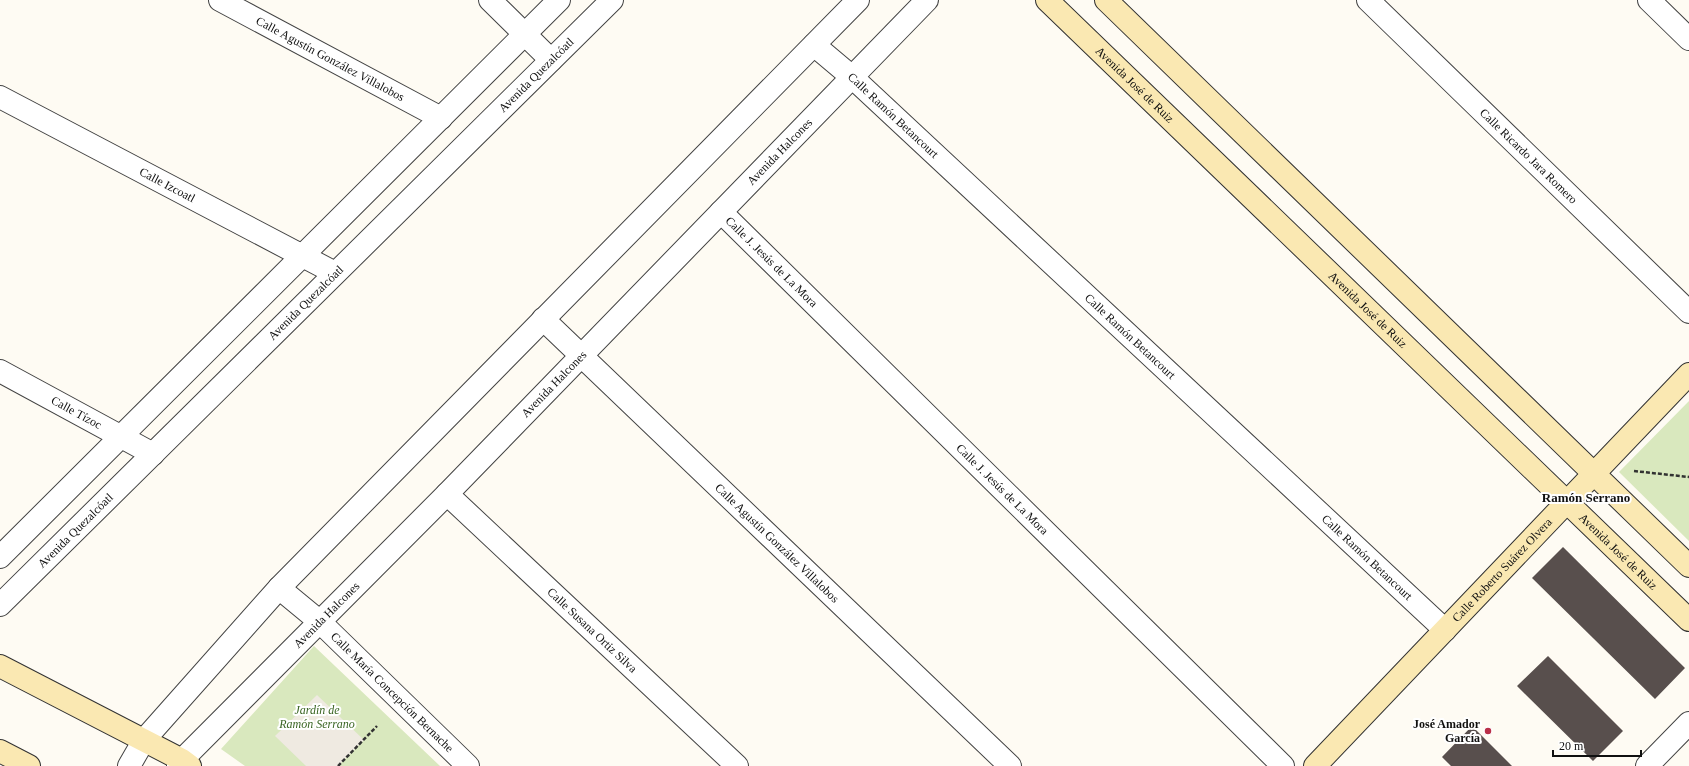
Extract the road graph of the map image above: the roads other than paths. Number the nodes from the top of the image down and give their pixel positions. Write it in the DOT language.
graph roads {
  1 [pos="220,0"];
  2 [pos="490,0"];
  3 [pos="559,0"];
  4 [pos="612,0"];
  5 [pos="858,0"];
  6 [pos="927,0"];
  7 [pos="1047,0"];
  8 [pos="1106,0"];
  9 [pos="1368,0"];
  10 [pos="1649,0"];
  11 [pos="524,34"];
  12 [pos="1689,39"];
  13 [pos="814,45"];
  14 [pos="551,60"];
  15 [pos="852,77"];
  16 [pos="0,97"];
  17 [pos="441,118"];
  18 [pos="721,212"];
  19 [pos="302,256"];
  20 [pos="335,273"];
  21 [pos="1689,312"];
  22 [pos="543,319"];
  23 [pos="582,355"];
  24 [pos="0,371"];
  25 [pos="1689,374"];
  26 [pos="121,436"];
  27 [pos="153,454"];
  28 [pos="1594,474"];
  29 [pos="447,494"];
  30 [pos="1567,502"];
  31 [pos="0,557"];
  32 [pos="1689,566"];
  33 [pos="279,588"];
  34 [pos="0,605"];
  35 [pos="1689,620"];
  36 [pos="319,622"];
  37 [pos="1445,630"];
  38 [pos="0,666"];
  39 [pos="1689,723"];
  40 [pos="144,740"];
  41 [pos="0,751"];
  42 [pos="183,764"];
  43 [pos="29,766"];
  44 [pos="129,766"];
  45 [pos="468,766"];
  46 [pos="737,766"];
  47 [pos="1010,766"];
  48 [pos="1283,766"];
  49 [pos="1315,766"];
  50 [pos="1647,766"];
  1 -- 17 [label="street, Calle Agustín González Villalobos"];
  2 -- 11 [label="street"];
  3 -- 11 [label="street"];
  4 -- 14 [label="street, Avenida Quezalcóatl"];
  5 -- 13 [label="street"];
  6 -- 15 [label="street, Avenida Halcones"];
  7 -- 30 [label="street, Avenida José de Ruiz"];
  8 -- 28 [label="street"];
  9 -- 21 [label="street, Calle Ricardo Jara Romero"];
  10 -- 12 [label="street"];
  11 -- 14 [label="street"];
  11 -- 17 [label="street"];
  13 -- 15 [label="street, Calle Ramón Betancourt"];
  13 -- 22 [label="street"];
  14 -- 20 [label="street, Avenida Quezalcóatl"];
  15 -- 18 [label="street, Avenida Halcones"];
  15 -- 37 [label="street, Calle Ramón Betancourt"];
  16 -- 19 [label="street, Calle Izcoatl"];
  17 -- 19 [label="street"];
  18 -- 23 [label="street, Avenida Halcones"];
  18 -- 48 [label="street, Calle J. Jesús de La Mora"];
  19 -- 20 [label="street, Calle Izcoatl"];
  19 -- 26 [label="street"];
  20 -- 27 [label="street, Avenida Quezalcóatl"];
  22 -- 23 [label="street, Calle Agustín González Villalobos"];
  22 -- 33 [label="street"];
  23 -- 29 [label="street, Avenida Halcones"];
  23 -- 47 [label="street, Calle Agustín González Villalobos"];
  24 -- 26 [label="street, Calle Tízoc"];
  25 -- 28 [label="street, Calle Roberto Suárez Olvera"];
  26 -- 27 [label="street, Calle Tízoc"];
  26 -- 31 [label="street"];
  27 -- 34 [label="street, Avenida Quezalcóatl"];
  28 -- 30 [label="street, Calle Roberto Suárez Olvera"];
  28 -- 32 [label="street"];
  29 -- 36 [label="street, Avenida Halcones"];
  29 -- 46 [label="street, Calle Susana Ortiz Silva"];
  30 -- 35 [label="street, Avenida José de Ruiz"];
  30 -- 37 [label="street, Calle Roberto Suárez Olvera"];
  33 -- 36 [label="street, Calle María Concepción Bernache"];
  33 -- 40 [label="street"];
  36 -- 42 [label="street, Avenida Halcones"];
  36 -- 45 [label="street, Calle María Concepción Bernache"];
  37 -- 49 [label="street, Calle Roberto Suárez Olvera"];
  38 -- 40 [label="street"];
  39 -- 50 [label="street"];
  40 -- 42 [label="street"];
  40 -- 44 [label="street"];
  41 -- 43 [label="street"];
}
